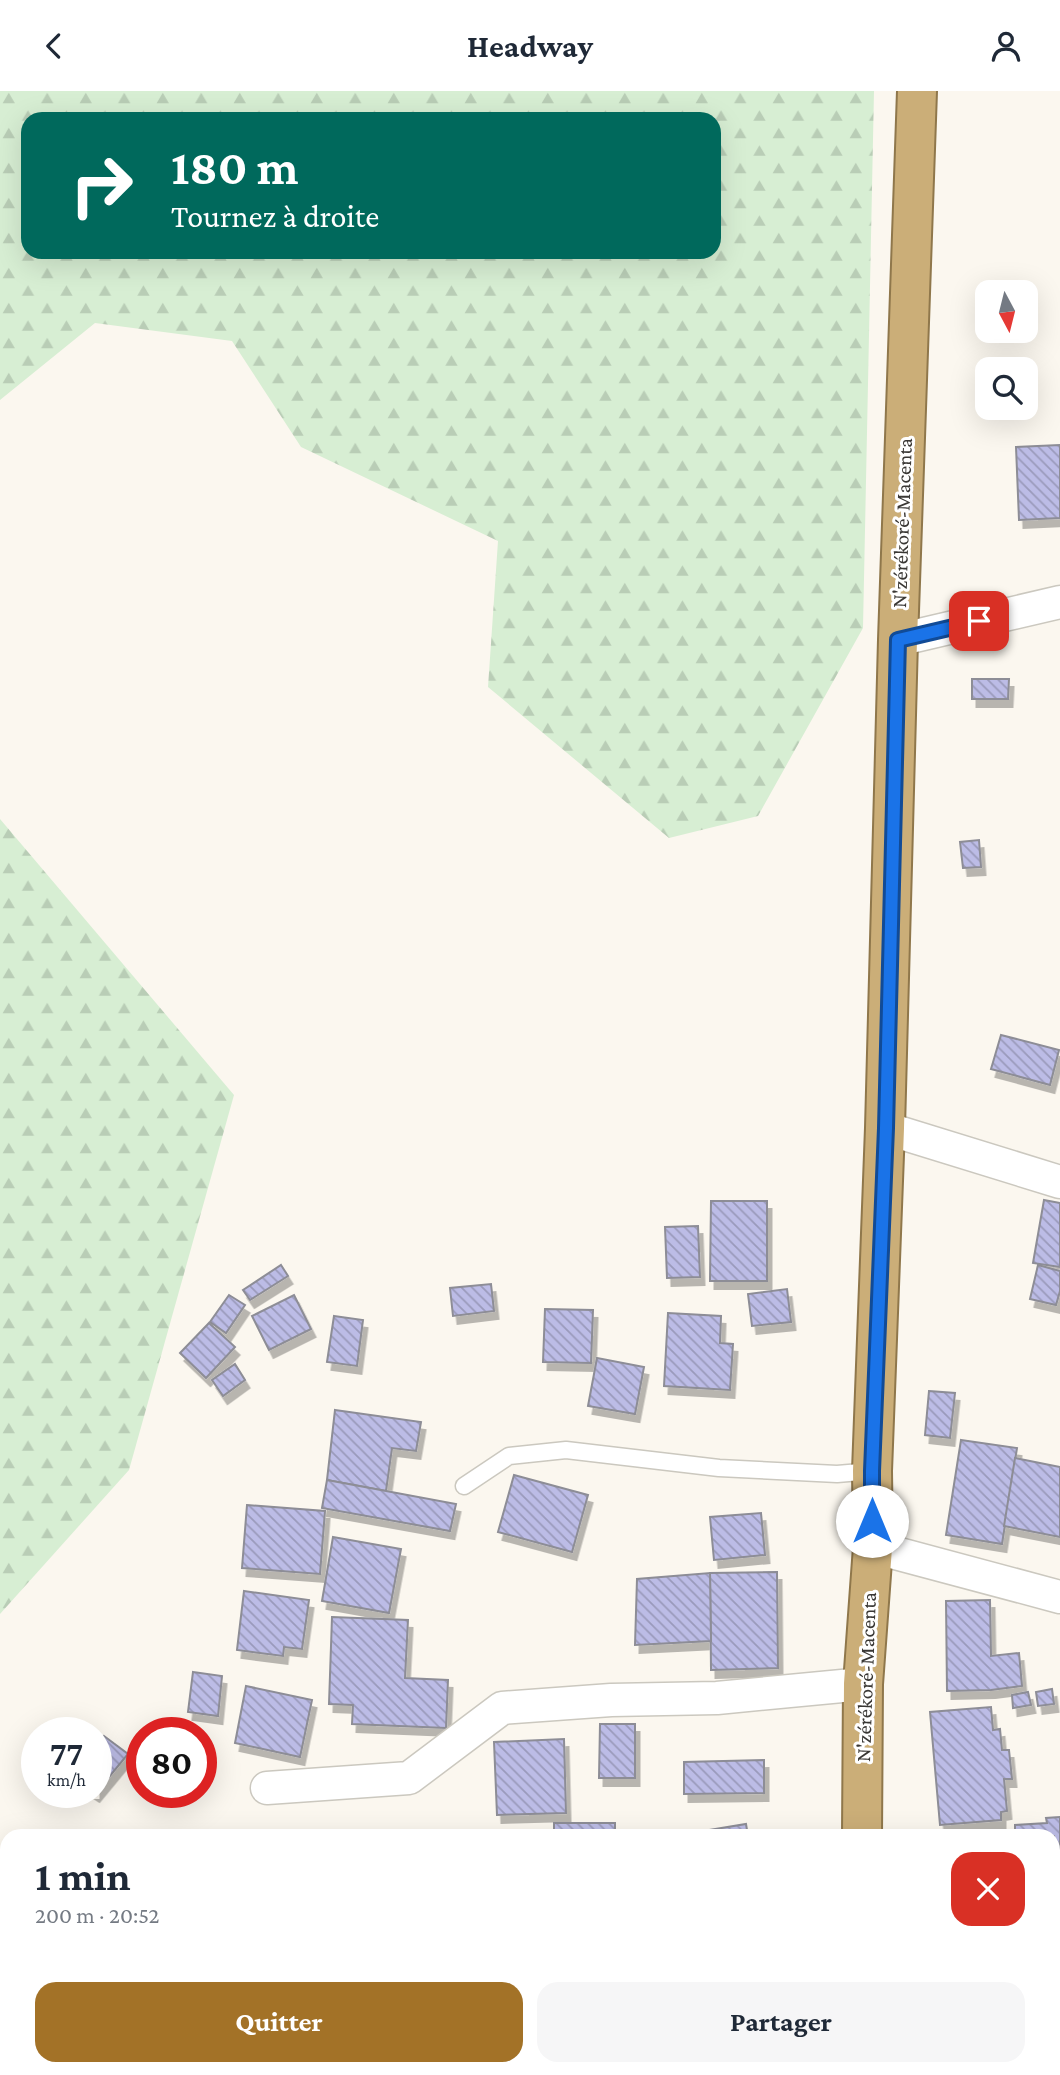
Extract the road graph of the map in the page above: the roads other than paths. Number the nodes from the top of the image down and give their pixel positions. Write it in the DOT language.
graph roads {
  1 [pos="917,91"];
  2 [pos="1060,602"];
  3 [pos="898,640"];
  4 [pos="886,1128"];
  5 [pos="1060,1182"];
  6 [pos="872,1471"];
  7 [pos="464,1486"];
  8 [pos="873,1547"];
  9 [pos="1060,1597"];
  10 [pos="863,1685"];
  11 [pos="267,1789"];
  12 [pos="862,1829"];
  1 -- 3 [label="highway, N'zérékoré-Macenta"];
  2 -- 3 [label="street"];
  3 -- 4 [label="highway, N'zérékoré-Macenta"];
  4 -- 5 [label="street"];
  4 -- 6 [label="highway, N'zérékoré-Macenta"];
  6 -- 7 [label="lane"];
  6 -- 8 [label="highway, N'zérékoré-Macenta"];
  8 -- 9 [label="street"];
  8 -- 10 [label="highway, N'zérékoré-Macenta"];
  10 -- 11 [label="street"];
  10 -- 12 [label="highway, N'zérékoré-Macenta"];
}
